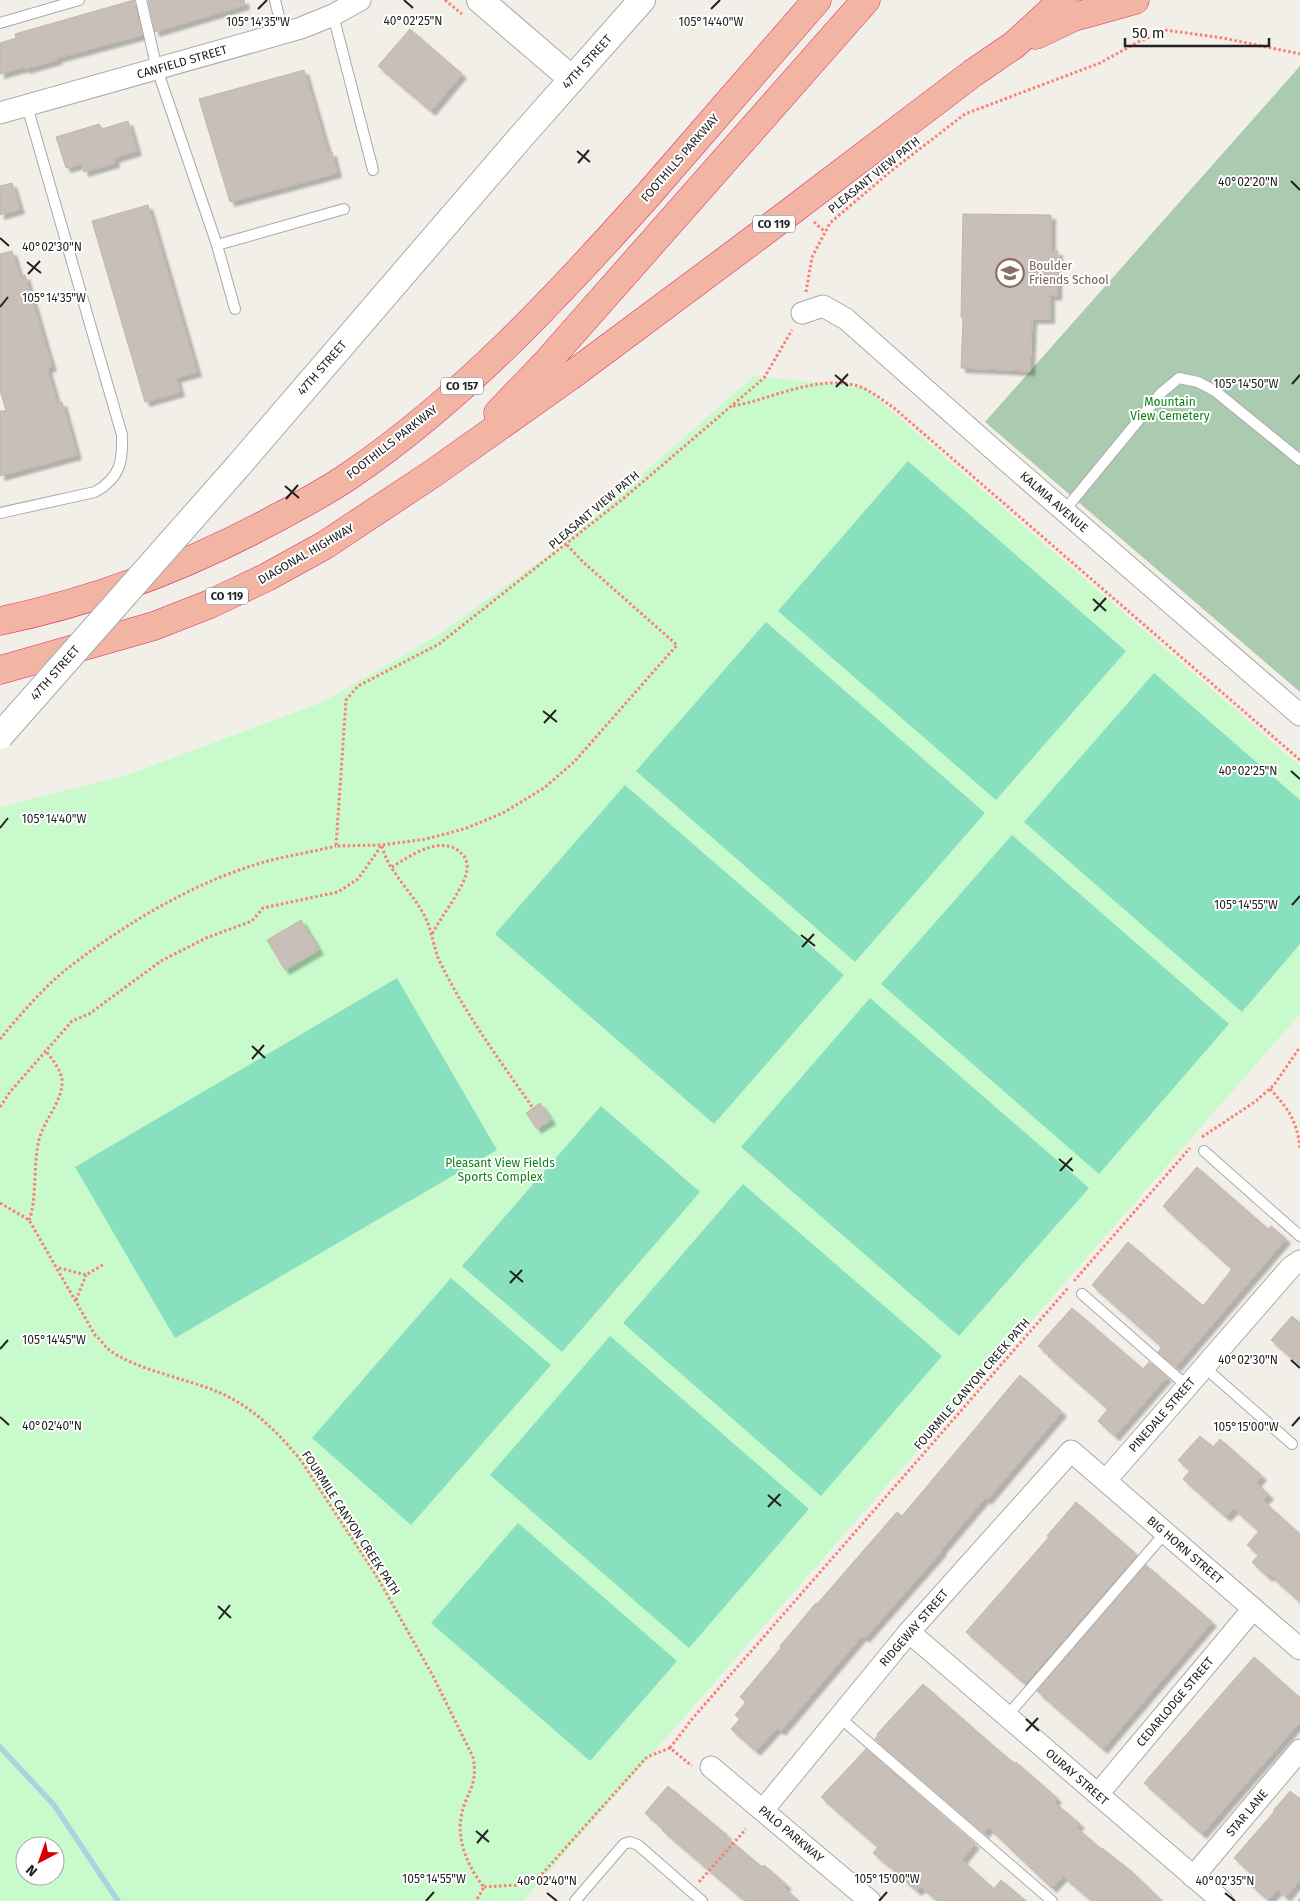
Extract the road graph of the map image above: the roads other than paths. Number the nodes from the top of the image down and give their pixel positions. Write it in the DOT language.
graph roads {
  1 [pos="79,0"];
  2 [pos="141,0"];
  3 [pos="275,0"];
  4 [pos="360,0"];
  5 [pos="480,0"];
  6 [pos="642,0"];
  7 [pos="818,0"];
  8 [pos="866,0"];
  9 [pos="1063,0"];
  10 [pos="1135,0"];
  11 [pos="333,15"];
  12 [pos="0,23"];
  13 [pos="283,33"];
  14 [pos="1014,45"];
  15 [pos="157,69"];
  16 [pos="572,79"];
  17 [pos="27,106"];
  18 [pos="0,114"];
  19 [pos="373,170"];
  20 [pos="344,208"];
  21 [pos="217,245"];
  22 [pos="235,309"];
  23 [pos="802,313"];
  24 [pos="1300,460"];
  25 [pos="432,474"];
  26 [pos="1064,511"];
  27 [pos="0,513"];
  28 [pos="0,621"];
  29 [pos="0,670"];
  30 [pos="1300,715"];
  31 [pos="0,736"];
  32 [pos="1204,1151"];
  33 [pos="1300,1236"];
  34 [pos="1300,1261"];
  35 [pos="1082,1294"];
  36 [pos="1204,1367"];
  37 [pos="1187,1386"];
  38 [pos="1292,1444"];
  39 [pos="1071,1451"];
  40 [pos="1106,1480"];
  41 [pos="1166,1533"];
  42 [pos="1253,1609"];
  43 [pos="909,1632"];
  44 [pos="1300,1649"];
  45 [pos="1007,1716"];
  46 [pos="839,1717"];
  47 [pos="1300,1750"];
  48 [pos="712,1767"];
  49 [pos="1098,1794"];
  50 [pos="763,1810"];
  51 [pos="1193,1876"];
  52 [pos="575,1901"];
  53 [pos="702,1901"];
  54 [pos="870,1901"];
  55 [pos="1052,1901"];
  56 [pos="1222,1901"];
  1 -- 12 [label="lane"];
  2 -- 15 [label="lane"];
  3 -- 13 [label="lane"];
  4 -- 11 [label="street, CANFIELD STREET"];
  5 -- 16 [label="street"];
  6 -- 16 [label="street, 47TH STREET"];
  7 -- 28 [label="highway, FOOTHILLS PARKWAY / CO 157"];
  8 -- 25 [label="highway"];
  9 -- 14 [label="highway"];
  10 -- 14 [label="highway, CO 119"];
  11 -- 13 [label="street, CANFIELD STREET"];
  11 -- 19 [label="lane"];
  13 -- 15 [label="street, CANFIELD STREET"];
  14 -- 25 [label="highway, CO 119"];
  15 -- 17 [label="street, CANFIELD STREET"];
  15 -- 21 [label="lane"];
  16 -- 31 [label="street, 47TH STREET, bridge"];
  17 -- 18 [label="street, CANFIELD STREET"];
  17 -- 27 [label="lane"];
  20 -- 21 [label="lane"];
  21 -- 22 [label="lane"];
  23 -- 26 [label="street, KALMIA AVENUE"];
  24 -- 26 [label="lane"];
  25 -- 29 [label="highway, DIAGONAL HIGHWAY / CO 119"];
  26 -- 30 [label="street, KALMIA AVENUE"];
  32 -- 33 [label="lane"];
  34 -- 36 [label="street, PINEDALE STREET"];
  35 -- 37 [label="lane"];
  36 -- 37 [label="street, PINEDALE STREET"];
  36 -- 38 [label="lane"];
  37 -- 40 [label="street, PINEDALE STREET"];
  39 -- 40 [label="street, BIG HORN STREET"];
  39 -- 43 [label="street, RIDGEWAY STREET"];
  40 -- 41 [label="street, BIG HORN STREET"];
  41 -- 42 [label="street, BIG HORN STREET"];
  41 -- 45 [label="lane"];
  42 -- 44 [label="street, BIG HORN STREET"];
  42 -- 49 [label="street, CEDARLODGE STREET"];
  43 -- 45 [label="street, OURAY STREET"];
  43 -- 46 [label="street, RIDGEWAY STREET"];
  45 -- 49 [label="street, OURAY STREET"];
  46 -- 50 [label="street, RIDGEWAY STREET"];
  46 -- 55 [label="lane"];
  47 -- 51 [label="street, STAR LANE"];
  48 -- 50 [label="street, PALO PARKWAY"];
  49 -- 51 [label="street, OURAY STREET"];
  50 -- 54 [label="street, PALO PARKWAY"];
  51 -- 56 [label="street, OURAY STREET"];
  52 -- 53 [label="lane"];
}
